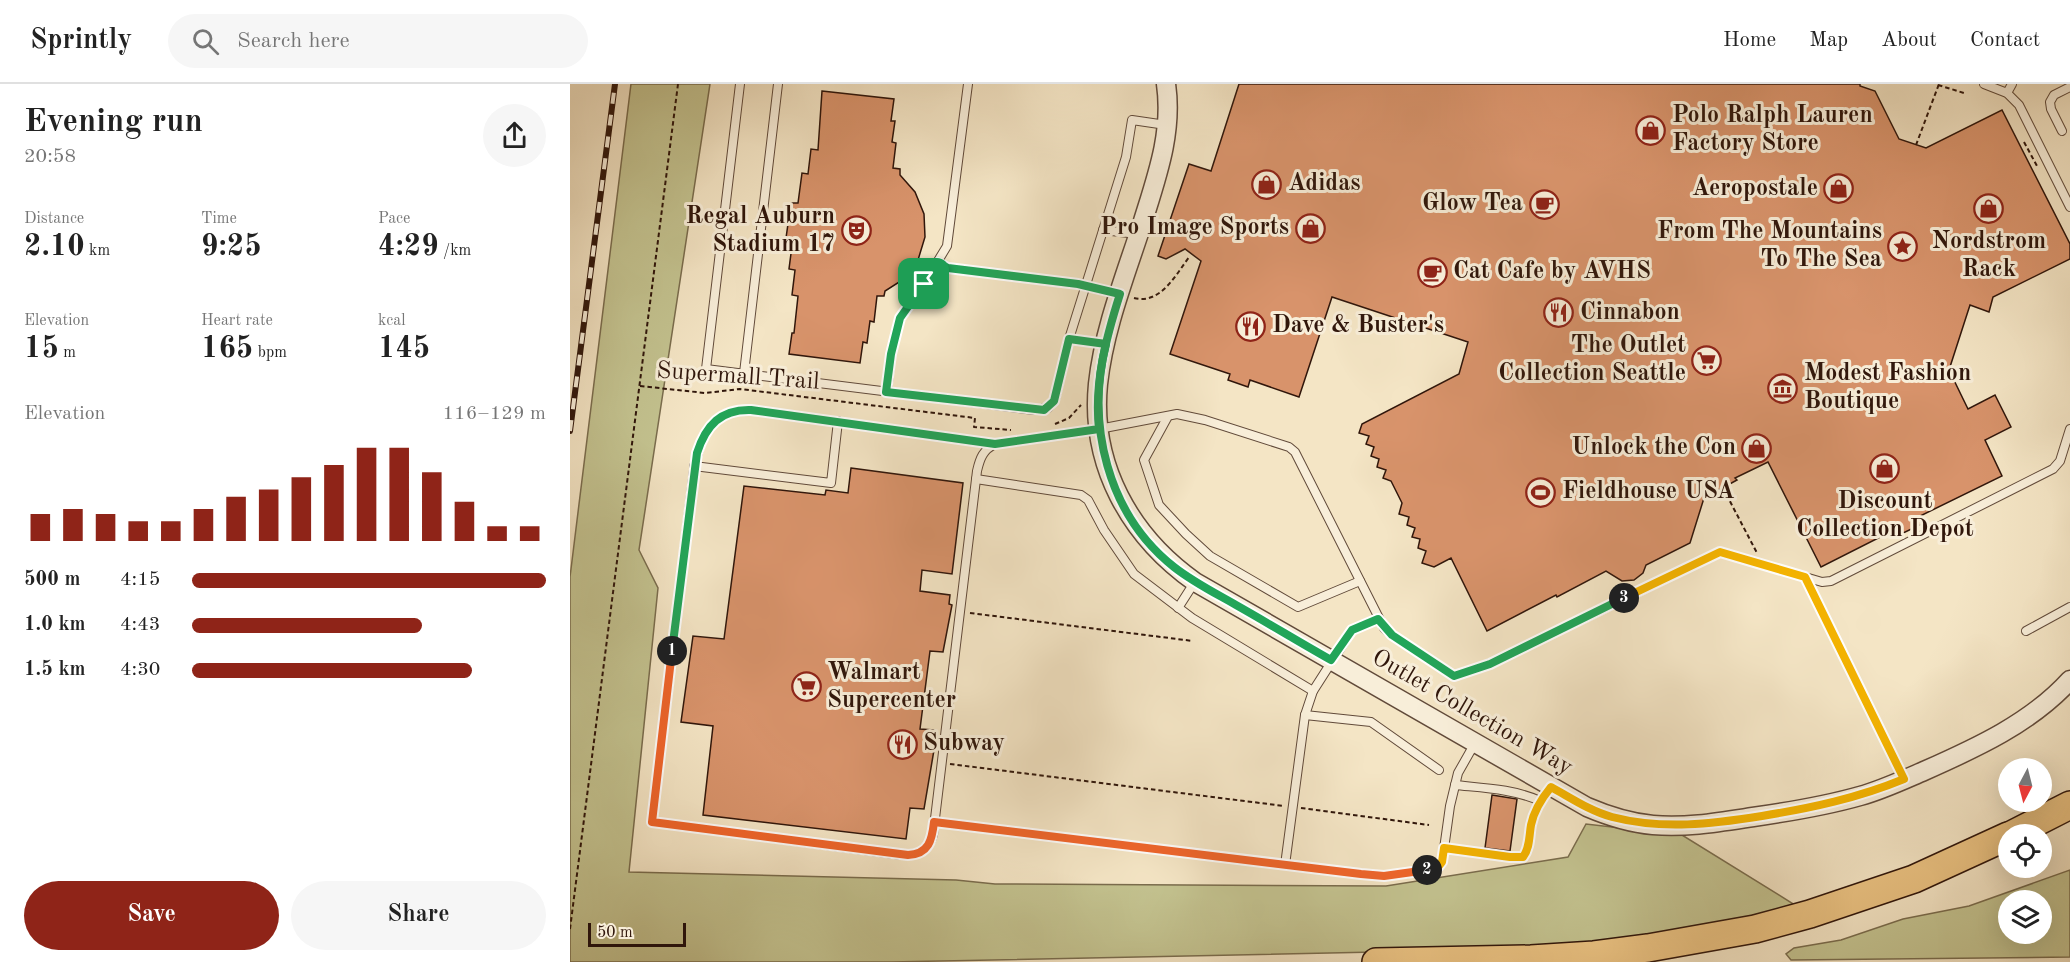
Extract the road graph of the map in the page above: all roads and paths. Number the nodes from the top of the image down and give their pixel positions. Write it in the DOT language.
graph roads {
  1 [pos="678,84"];
  2 [pos="740,84"];
  3 [pos="778,84"];
  4 [pos="968,84"];
  5 [pos="1166,84"];
  6 [pos="1984,84"];
  7 [pos="2012,84"];
  8 [pos="1938,85"];
  9 [pos="2070,87"];
  10 [pos="1964,93"];
  11 [pos="2007,93"];
  12 [pos="1167,125"];
  13 [pos="2062,131"];
  14 [pos="2024,142"];
  15 [pos="1916,145"];
  16 [pos="2040,172"];
  17 [pos="2070,207"];
  18 [pos="1103,230"];
  19 [pos="1138,234"];
  20 [pos="1190,256"];
  21 [pos="938,263"];
  22 [pos="1086,286"];
  23 [pos="1120,294"];
  24 [pos="1069,339"];
  25 [pos="1106,344"];
  26 [pos="744,374"];
  27 [pos="640,386"];
  28 [pos="886,392"];
  29 [pos="1097,401"];
  30 [pos="1167,418"];
  31 [pos="838,421"];
  32 [pos="1054,424"];
  33 [pos="1099,429"];
  34 [pos="2070,429"];
  35 [pos="1013,430"];
  36 [pos="995,444"];
  37 [pos="694,466"];
  38 [pos="976,479"];
  39 [pos="1723,488"];
  40 [pos="1762,563"];
  41 [pos="1805,577"];
  42 [pos="1360,581"];
  43 [pos="1195,582"];
  44 [pos="2070,607"];
  45 [pos="1178,608"];
  46 [pos="960,612"];
  47 [pos="1378,619"];
  48 [pos="2026,631"];
  49 [pos="1193,640"];
  50 [pos="1331,660"];
  51 [pos="2070,680"];
  52 [pos="1313,691"];
  53 [pos="1305,715"];
  54 [pos="1475,743"];
  55 [pos="941,763"];
  56 [pos="1439,770"];
  57 [pos="1904,779"];
  58 [pos="1455,785"];
  59 [pos="1551,787"];
  60 [pos="1540,801"];
  61 [pos="2070,805"];
  62 [pos="1293,807"];
  63 [pos="934,822"];
  64 [pos="2033,824"];
  65 [pos="1429,825"];
  66 [pos="1998,841"];
  67 [pos="1444,848"];
  68 [pos="1285,865"];
  69 [pos="570,929"];
  70 [pos="1376,962"];
  1 -- 27 [label="path"];
  2 -- 26 [label="lane"];
  3 -- 26 [label="lane"];
  4 -- 21 [label="lane"];
  5 -- 12 [label="street, Outlet Collection Way"];
  6 -- 11 [label="lane"];
  7 -- 11 [label="lane"];
  8 -- 10 [label="path"];
  8 -- 15 [label="path"];
  9 -- 13 [label="lane"];
  11 -- 17 [label="lane"];
  12 -- 18 [label="lane"];
  12 -- 19 [label="street, Outlet Collection Way"];
  14 -- 16 [label="path"];
  18 -- 19 [label="lane"];
  18 -- 22 [label="lane"];
  19 -- 23 [label="street, Outlet Collection Way"];
  20 -- 23 [label="path"];
  21 -- 22 [label="path"];
  21 -- 28 [label="lane"];
  22 -- 24 [label="lane"];
  23 -- 25 [label="street, Outlet Collection Way"];
  24 -- 25 [label="lane"];
  24 -- 28 [label="lane"];
  25 -- 29 [label="street, Outlet Collection Way"];
  26 -- 28 [label="lane"];
  27 -- 35 [label="path, Supermall Trail"];
  27 -- 69 [label="path"];
  29 -- 32 [label="path"];
  29 -- 33 [label="street, Outlet Collection Way"];
  30 -- 33 [label="lane"];
  30 -- 42 [label="lane"];
  30 -- 42 [label="lane"];
  31 -- 36 [label="lane"];
  31 -- 37 [label="lane"];
  31 -- 37 [label="lane"];
  33 -- 36 [label="lane"];
  33 -- 43 [label="street, Outlet Collection Way"];
  34 -- 41 [label="lane"];
  36 -- 38 [label="lane"];
  37 -- 63 [label="lane"];
  38 -- 45 [label="lane"];
  38 -- 46 [label="lane"];
  39 -- 40 [label="path"];
  40 -- 41 [label="lane"];
  40 -- 47 [label="lane"];
  41 -- 57 [label="lane"];
  42 -- 47 [label="lane"];
  43 -- 45 [label="lane"];
  43 -- 50 [label="street, Outlet Collection Way"];
  44 -- 48 [label="lane"];
  45 -- 52 [label="lane"];
  46 -- 49 [label="path"];
  46 -- 55 [label="lane"];
  47 -- 50 [label="lane"];
  50 -- 52 [label="lane"];
  50 -- 54 [label="street, Outlet Collection Way"];
  51 -- 57 [label="street, Outlet Collection Way"];
  52 -- 53 [label="lane"];
  53 -- 56 [label="lane"];
  53 -- 62 [label="lane"];
  54 -- 58 [label="lane"];
  54 -- 59 [label="street, Outlet Collection Way"];
  55 -- 62 [label="path"];
  55 -- 63 [label="lane"];
  57 -- 59 [label="street, Outlet Collection Way"];
  58 -- 60 [label="lane"];
  58 -- 67 [label="lane"];
  59 -- 60 [label="lane"];
  60 -- 67 [label="lane"];
  61 -- 64 [label="highway"];
  62 -- 65 [label="path"];
  62 -- 68 [label="lane"];
  63 -- 68 [label="lane"];
  66 -- 70 [label="highway"];
  67 -- 68 [label="lane"];
}
